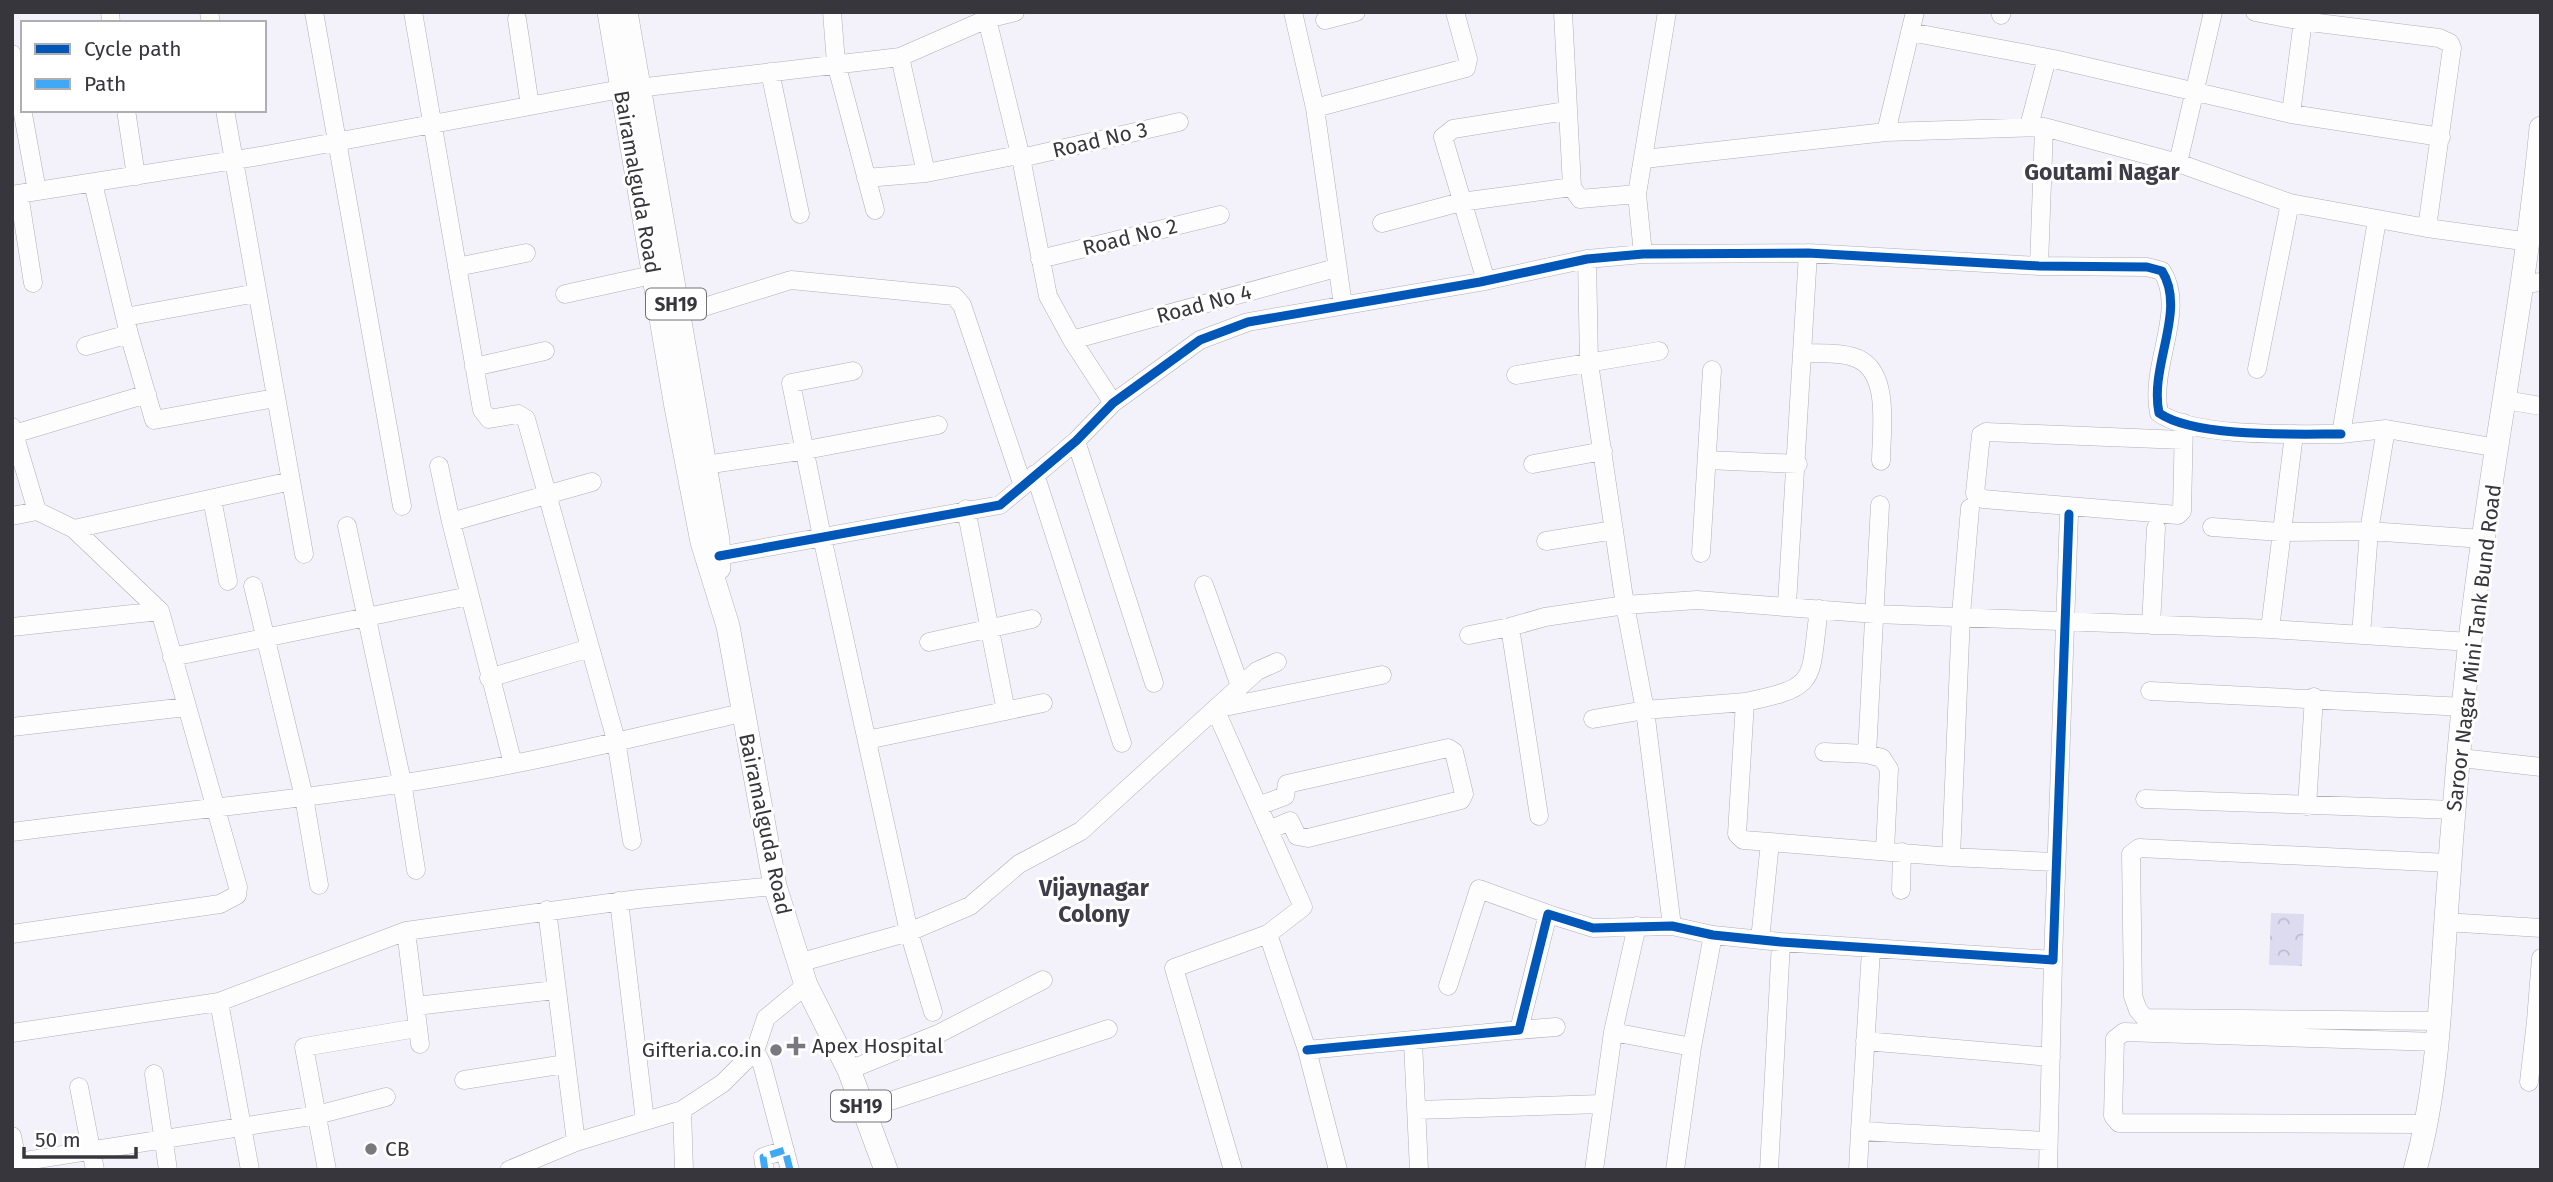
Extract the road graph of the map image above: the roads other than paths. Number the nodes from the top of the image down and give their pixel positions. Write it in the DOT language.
graph roads {
  1 [pos="314,12"];
  2 [pos="413,12"];
  3 [pos="609,12"];
  4 [pos="626,12"];
  5 [pos="832,12"];
  6 [pos="1015,12"];
  7 [pos="1293,12"];
  8 [pos="1356,12"];
  9 [pos="1455,12"];
  10 [pos="1563,12"];
  11 [pos="1667,12"];
  12 [pos="1915,12"];
  13 [pos="2213,12"];
  14 [pos="2255,12"];
  15 [pos="2303,17"];
  16 [pos="517,19"];
  17 [pos="987,19"];
  18 [pos="1325,20"];
  19 [pos="1910,32"];
  20 [pos="12,54"];
  21 [pos="900,57"];
  22 [pos="2047,58"];
  23 [pos="836,63"];
  24 [pos="770,72"];
  25 [pos="629,89"];
  26 [pos="2195,93"];
  27 [pos="21,103"];
  28 [pos="530,106"];
  29 [pos="1315,108"];
  30 [pos="1566,111"];
  31 [pos="23,112"];
  32 [pos="126,112"];
  33 [pos="225,112"];
  34 [pos="2291,114"];
  35 [pos="1179,122"];
  36 [pos="432,124"];
  37 [pos="2036,126"];
  38 [pos="2541,128"];
  39 [pos="1886,132"];
  40 [pos="2441,137"];
  41 [pos="335,142"];
  42 [pos="2540,152"];
  43 [pos="1019,156"];
  44 [pos="1644,159"];
  45 [pos="233,161"];
  46 [pos="2178,163"];
  47 [pos="926,173"];
  48 [pos="136,176"];
  49 [pos="866,178"];
  50 [pos="93,183"];
  51 [pos="1572,187"];
  52 [pos="37,191"];
  53 [pos="15,194"];
  54 [pos="1637,194"];
  55 [pos="1461,202"];
  56 [pos="2290,203"];
  57 [pos="875,210"];
  58 [pos="800,214"];
  59 [pos="1220,215"];
  60 [pos="2377,220"];
  61 [pos="1382,223"];
  62 [pos="2427,228"];
  63 [pos="2530,242"];
  64 [pos="526,253"];
  65 [pos="1808,253"];
  66 [pos="1643,254"];
  67 [pos="1040,259"];
  68 [pos="1587,259"];
  69 [pos="2039,266"];
  70 [pos="457,267"];
  71 [pos="1336,268"];
  72 [pos="652,275"];
  73 [pos="1486,281"];
  74 [pos="33,283"];
  75 [pos="2533,283"];
  76 [pos="257,293"];
  77 [pos="565,293"];
  78 [pos="1343,305"];
  79 [pos="678,315"];
  80 [pos="127,326"];
  81 [pos="1072,340"];
  82 [pos="86,346"];
  83 [pos="545,351"];
  84 [pos="1659,351"];
  85 [pos="1803,353"];
  86 [pos="1588,363"];
  87 [pos="474,367"];
  88 [pos="2257,369"];
  89 [pos="1712,370"];
  90 [pos="853,371"];
  91 [pos="1516,375"];
  92 [pos="147,394"];
  93 [pos="275,398"];
  94 [pos="2505,400"];
  95 [pos="1113,403"];
  96 [pos="2541,406"];
  97 [pos="938,425"];
  98 [pos="2171,429"];
  99 [pos="2386,429"];
  100 [pos="13,431"];
  101 [pos="2294,434"];
  102 [pos="2341,434"];
  103 [pos="1076,441"];
  104 [pos="2498,447"];
  105 [pos="806,450"];
  106 [pos="1603,451"];
  107 [pos="1707,460"];
  108 [pos="1881,461"];
  109 [pos="1533,464"];
  110 [pos="1798,464"];
  111 [pos="705,465"];
  112 [pos="439,466"];
  113 [pos="1029,479"];
  114 [pos="291,481"];
  115 [pos="592,482"];
  116 [pos="545,495"];
  117 [pos="212,499"];
  118 [pos="1880,505"];
  119 [pos="402,506"];
  120 [pos="1970,508"];
  121 [pos="967,509"];
  122 [pos="37,511"];
  123 [pos="2069,514"];
  124 [pos="12,516"];
  125 [pos="451,522"];
  126 [pos="347,526"];
  127 [pos="2213,527"];
  128 [pos="2157,528"];
  129 [pos="74,529"];
  130 [pos="1614,530"];
  131 [pos="2370,531"];
  132 [pos="2280,532"];
  133 [pos="822,537"];
  134 [pos="2483,539"];
  135 [pos="1546,541"];
  136 [pos="1701,553"];
  137 [pos="304,554"];
  138 [pos="719,556"];
  139 [pos="228,581"];
  140 [pos="1204,585"];
  141 [pos="253,586"];
  142 [pos="469,596"];
  143 [pos="721,597"];
  144 [pos="1787,604"];
  145 [pos="1625,605"];
  146 [pos="1819,609"];
  147 [pos="160,611"];
  148 [pos="1875,614"];
  149 [pos="1961,615"];
  150 [pos="365,618"];
  151 [pos="1032,619"];
  152 [pos="2063,622"];
  153 [pos="2151,625"];
  154 [pos="12,627"];
  155 [pos="1510,627"];
  156 [pos="991,628"];
  157 [pos="2270,629"];
  158 [pos="1469,635"];
  159 [pos="2361,635"];
  160 [pos="266,639"];
  161 [pos="929,642"];
  162 [pos="2470,642"];
  163 [pos="590,648"];
  164 [pos="172,657"];
  165 [pos="1276,662"];
  166 [pos="1382,675"];
  167 [pos="489,678"];
  168 [pos="1154,683"];
  169 [pos="1240,687"];
  170 [pos="2150,691"];
  171 [pos="2314,697"];
  172 [pos="1745,702"];
  173 [pos="1042,703"];
  174 [pos="186,707"];
  175 [pos="2465,707"];
  176 [pos="1215,709"];
  177 [pos="1645,710"];
  178 [pos="1006,711"];
  179 [pos="742,713"];
  180 [pos="1594,719"];
  181 [pos="12,727"];
  182 [pos="615,740"];
  183 [pos="867,740"];
  184 [pos="1122,743"];
  185 [pos="1824,752"];
  186 [pos="1867,754"];
  187 [pos="2461,758"];
  188 [pos="513,764"];
  189 [pos="2541,766"];
  190 [pos="402,782"];
  191 [pos="304,797"];
  192 [pos="2144,799"];
  193 [pos="215,806"];
  194 [pos="1258,806"];
  195 [pos="2307,806"];
  196 [pos="2455,810"];
  197 [pos="1539,816"];
  198 [pos="1269,830"];
  199 [pos="12,832"];
  200 [pos="632,841"];
  201 [pos="1770,842"];
  202 [pos="1893,851"];
  203 [pos="1951,857"];
  204 [pos="2055,862"];
  205 [pos="2449,863"];
  206 [pos="416,870"];
  207 [pos="319,885"];
  208 [pos="775,886"];
  209 [pos="1901,890"];
  210 [pos="619,901"];
  211 [pos="547,910"];
  212 [pos="1548,914"];
  213 [pos="2445,922"];
  214 [pos="1637,926"];
  215 [pos="1672,926"];
  216 [pos="2541,928"];
  217 [pos="406,931"];
  218 [pos="908,932"];
  219 [pos="12,934"];
  220 [pos="1268,934"];
  221 [pos="1713,935"];
  222 [pos="1760,940"];
  223 [pos="1781,943"];
  224 [pos="1871,950"];
  225 [pos="2541,958"];
  226 [pos="2053,960"];
  227 [pos="798,963"];
  228 [pos="1043,980"];
  229 [pos="806,985"];
  230 [pos="1448,986"];
  231 [pos="555,990"];
  232 [pos="219,1002"];
  233 [pos="416,1006"];
  234 [pos="933,1012"];
  235 [pos="2538,1021"];
  236 [pos="1556,1027"];
  237 [pos="1108,1029"];
  238 [pos="1519,1030"];
  239 [pos="2438,1031"];
  240 [pos="1613,1032"];
  241 [pos="12,1034"];
  242 [pos="1865,1041"];
  243 [pos="1413,1042"];
  244 [pos="834,1044"];
  245 [pos="1692,1047"];
  246 [pos="755,1051"];
  247 [pos="1307,1051"];
  248 [pos="2051,1057"];
  249 [pos="2536,1057"];
  250 [pos="565,1064"];
  251 [pos="849,1070"];
  252 [pos="154,1074"];
  253 [pos="464,1080"];
  254 [pos="2529,1082"];
  255 [pos="79,1087"];
  256 [pos="386,1097"];
  257 [pos="1601,1104"];
  258 [pos="682,1110"];
  259 [pos="863,1110"];
  260 [pos="1417,1110"];
  261 [pos="317,1115"];
  262 [pos="645,1121"];
  263 [pos="2426,1124"];
  264 [pos="241,1128"];
  265 [pos="1860,1131"];
  266 [pos="12,1136"];
  267 [pos="163,1138"];
  268 [pos="2048,1141"];
  269 [pos="576,1142"];
  270 [pos="91,1149"];
  271 [pos="785,1150"];
  272 [pos="16,1165"];
  273 [pos="95,1170"];
  274 [pos="169,1170"];
  275 [pos="250,1170"];
  276 [pos="327,1170"];
  277 [pos="509,1170"];
  278 [pos="684,1170"];
  279 [pos="765,1170"];
  280 [pos="790,1170"];
  281 [pos="869,1170"];
  282 [pos="886,1170"];
  283 [pos="1233,1170"];
  284 [pos="1338,1170"];
  285 [pos="1419,1170"];
  286 [pos="1594,1170"];
  287 [pos="1675,1170"];
  288 [pos="1769,1170"];
  289 [pos="1858,1170"];
  290 [pos="2048,1170"];
  291 [pos="2415,1170"];
  1 -- 41 [label="street"];
  2 -- 36 [label="street"];
  3 -- 25 [label="main road, Bairamalguda Road / SH19"];
  4 -- 25 [label="main road, Bairamalguda Road / SH19"];
  5 -- 23 [label="street"];
  6 -- 17 [label="street"];
  7 -- 29 [label="street"];
  8 -- 18 [label="street"];
  9 -- 29 [label="street"];
  10 -- 30 [label="street"];
  11 -- 44 [label="street"];
  12 -- 19 [label="street"];
  13 -- 26 [label="street"];
  14 -- 15 [label="street"];
  15 -- 34 [label="street"];
  15 -- 40 [label="street"];
  16 -- 28 [label="street"];
  17 -- 21 [label="street"];
  17 -- 43 [label="street"];
  19 -- 22 [label="street"];
  19 -- 39 [label="street"];
  20 -- 27 [label="street"];
  21 -- 23 [label="street"];
  21 -- 47 [label="street"];
  22 -- 26 [label="street"];
  22 -- 37 [label="street"];
  23 -- 24 [label="street"];
  23 -- 49 [label="street"];
  24 -- 25 [label="street"];
  24 -- 58 [label="street"];
  25 -- 28 [label="street"];
  25 -- 72 [label="main road, Bairamalguda Road / SH19"];
  25 -- 79 [label="main road, Bairamalguda Road / SH19"];
  26 -- 34 [label="street"];
  26 -- 46 [label="street"];
  28 -- 36 [label="street"];
  29 -- 71 [label="street"];
  30 -- 51 [label="street"];
  30 -- 55 [label="street"];
  31 -- 52 [label="street"];
  32 -- 48 [label="street"];
  33 -- 45 [label="street"];
  34 -- 40 [label="street"];
  35 -- 43 [label="street, Road No 3"];
  36 -- 41 [label="street"];
  36 -- 70 [label="street"];
  37 -- 39 [label="street"];
  37 -- 46 [label="street"];
  37 -- 69 [label="street"];
  38 -- 42 [label="main road, Saroor Nagar Mini Tank Bund Road"];
  39 -- 44 [label="street"];
  40 -- 62 [label="street"];
  41 -- 45 [label="street"];
  41 -- 119 [label="street"];
  42 -- 63 [label="main road, Saroor Nagar Mini Tank Bund Road"];
  43 -- 47 [label="street, Road No 3"];
  43 -- 67 [label="street"];
  44 -- 54 [label="street"];
  45 -- 48 [label="street"];
  45 -- 76 [label="street"];
  46 -- 56 [label="street"];
  47 -- 49 [label="street, Road No 3"];
  48 -- 50 [label="street"];
  49 -- 57 [label="street"];
  50 -- 52 [label="street"];
  50 -- 80 [label="street"];
  51 -- 54 [label="street"];
  51 -- 55 [label="street"];
  52 -- 53 [label="street"];
  53 -- 74 [label="street"];
  54 -- 66 [label="street"];
  55 -- 61 [label="street"];
  55 -- 73 [label="street"];
  56 -- 60 [label="street"];
  56 -- 88 [label="street"];
  59 -- 67 [label="street, Road No 2"];
  60 -- 62 [label="street"];
  60 -- 102 [label="street"];
  62 -- 63 [label="street"];
  63 -- 75 [label="main road, Saroor Nagar Mini Tank Bund Road"];
  64 -- 70 [label="street"];
  65 -- 66 [label="street"];
  65 -- 69 [label="street"];
  65 -- 85 [label="street"];
  66 -- 68 [label="street"];
  67 -- 81 [label="street"];
  68 -- 73 [label="street"];
  68 -- 86 [label="street"];
  69 -- 98 [label="street"];
  70 -- 87 [label="street"];
  71 -- 78 [label="street"];
  71 -- 81 [label="street, Road No 4"];
  72 -- 77 [label="street"];
  72 -- 143 [label="main road, Bairamalguda Road / SH19"];
  73 -- 78 [label="street"];
  75 -- 94 [label="main road, Saroor Nagar Mini Tank Bund Road"];
  76 -- 80 [label="street"];
  76 -- 93 [label="street"];
  78 -- 95 [label="street"];
  79 -- 111 [label="main road, Bairamalguda Road / SH19"];
  79 -- 113 [label="street"];
  80 -- 82 [label="street"];
  80 -- 92 [label="street"];
  81 -- 95 [label="street"];
  83 -- 87 [label="street"];
  84 -- 86 [label="street"];
  85 -- 108 [label="street"];
  85 -- 110 [label="street"];
  86 -- 91 [label="street"];
  86 -- 106 [label="street"];
  87 -- 116 [label="street"];
  89 -- 107 [label="street"];
  90 -- 105 [label="street"];
  92 -- 93 [label="street"];
  92 -- 100 [label="street"];
  93 -- 114 [label="street"];
  94 -- 96 [label="street"];
  94 -- 104 [label="main road, Saroor Nagar Mini Tank Bund Road"];
  95 -- 103 [label="street"];
  97 -- 105 [label="street"];
  98 -- 98 [label="street"];
  98 -- 101 [label="street"];
  99 -- 102 [label="street"];
  99 -- 104 [label="street"];
  99 -- 131 [label="street"];
  100 -- 122 [label="street"];
  101 -- 102 [label="street"];
  101 -- 132 [label="street"];
  103 -- 113 [label="street"];
  103 -- 168 [label="street"];
  104 -- 134 [label="main road, Saroor Nagar Mini Tank Bund Road"];
  105 -- 111 [label="street"];
  105 -- 133 [label="street"];
  106 -- 109 [label="street"];
  106 -- 130 [label="street"];
  107 -- 110 [label="street"];
  107 -- 136 [label="street"];
  110 -- 144 [label="street"];
  111 -- 138 [label="main road, Bairamalguda Road / SH19"];
  112 -- 125 [label="street"];
  113 -- 121 [label="street"];
  113 -- 184 [label="street"];
  114 -- 117 [label="street"];
  114 -- 137 [label="street"];
  115 -- 116 [label="street"];
  116 -- 125 [label="street"];
  116 -- 163 [label="street"];
  117 -- 129 [label="street"];
  117 -- 139 [label="street"];
  118 -- 148 [label="street"];
  120 -- 149 [label="street"];
  121 -- 133 [label="street"];
  121 -- 156 [label="street"];
  122 -- 124 [label="street"];
  122 -- 129 [label="street"];
  123 -- 152 [label="street"];
  125 -- 142 [label="street"];
  126 -- 150 [label="street"];
  127 -- 132 [label="street"];
  128 -- 153 [label="street"];
  129 -- 147 [label="street"];
  130 -- 135 [label="street"];
  130 -- 145 [label="street"];
  131 -- 132 [label="street"];
  131 -- 134 [label="street"];
  131 -- 159 [label="street"];
  132 -- 157 [label="street"];
  133 -- 138 [label="street"];
  133 -- 183 [label="street"];
  134 -- 162 [label="main road, Saroor Nagar Mini Tank Bund Road"];
  138 -- 143 [label="main road, Bairamalguda Road / SH19"];
  140 -- 169 [label="street"];
  141 -- 160 [label="street"];
  142 -- 150 [label="street"];
  142 -- 167 [label="street"];
  143 -- 179 [label="main road, Bairamalguda Road / SH19"];
  144 -- 145 [label="street"];
  144 -- 146 [label="street"];
  145 -- 155 [label="street"];
  145 -- 177 [label="street"];
  146 -- 148 [label="street"];
  146 -- 172 [label="street"];
  147 -- 154 [label="street"];
  147 -- 164 [label="street"];
  148 -- 149 [label="street"];
  148 -- 186 [label="street"];
  149 -- 152 [label="street"];
  149 -- 203 [label="street"];
  150 -- 160 [label="street"];
  150 -- 190 [label="street"];
  151 -- 156 [label="street"];
  152 -- 153 [label="street"];
  152 -- 204 [label="street"];
  153 -- 157 [label="street"];
  155 -- 158 [label="street"];
  155 -- 197 [label="street"];
  156 -- 161 [label="street"];
  156 -- 178 [label="street"];
  157 -- 159 [label="street"];
  159 -- 162 [label="street"];
  160 -- 164 [label="street"];
  160 -- 191 [label="street"];
  162 -- 175 [label="main road, Saroor Nagar Mini Tank Bund Road"];
  163 -- 167 [label="street"];
  163 -- 182 [label="street"];
  164 -- 174 [label="street"];
  165 -- 169 [label="street"];
  166 -- 176 [label="street"];
  167 -- 188 [label="street"];
  169 -- 176 [label="street"];
  170 -- 171 [label="street"];
  171 -- 175 [label="street"];
  171 -- 195 [label="street"];
  172 -- 177 [label="street"];
  172 -- 201 [label="street"];
  173 -- 178 [label="street"];
  174 -- 181 [label="street"];
  174 -- 193 [label="street"];
  175 -- 187 [label="main road, Saroor Nagar Mini Tank Bund Road"];
  176 -- 194 [label="street"];
  176 -- 218 [label="street"];
  177 -- 180 [label="street"];
  177 -- 215 [label="street"];
  178 -- 183 [label="street"];
  179 -- 182 [label="street"];
  179 -- 208 [label="main road, Bairamalguda Road / SH19"];
  182 -- 188 [label="street"];
  182 -- 200 [label="street"];
  183 -- 218 [label="street"];
  185 -- 186 [label="street"];
  186 -- 202 [label="street"];
  187 -- 189 [label="street"];
  187 -- 196 [label="main road, Saroor Nagar Mini Tank Bund Road"];
  188 -- 190 [label="street"];
  190 -- 191 [label="street"];
  190 -- 206 [label="street"];
  191 -- 193 [label="street"];
  191 -- 207 [label="street"];
  192 -- 195 [label="street"];
  193 -- 199 [label="street"];
  193 -- 219 [label="street"];
  194 -- 198 [label="street"];
  194 -- 198 [label="street"];
  195 -- 196 [label="street"];
  196 -- 205 [label="main road, Saroor Nagar Mini Tank Bund Road"];
  198 -- 220 [label="street"];
  201 -- 202 [label="street"];
  201 -- 222 [label="street"];
  202 -- 203 [label="street"];
  202 -- 209 [label="street"];
  203 -- 204 [label="street"];
  204 -- 226 [label="street"];
  205 -- 213 [label="main road, Saroor Nagar Mini Tank Bund Road"];
  205 -- 239 [label="street"];
  208 -- 210 [label="street"];
  208 -- 227 [label="main road, Bairamalguda Road / SH19"];
  210 -- 211 [label="street"];
  210 -- 262 [label="street"];
  211 -- 217 [label="street"];
  211 -- 231 [label="street"];
  212 -- 214 [label="street"];
  212 -- 230 [label="street"];
  212 -- 238 [label="street"];
  213 -- 216 [label="street"];
  213 -- 239 [label="main road, Saroor Nagar Mini Tank Bund Road"];
  214 -- 215 [label="street"];
  214 -- 240 [label="street"];
  215 -- 221 [label="street"];
  217 -- 232 [label="street"];
  217 -- 233 [label="street"];
  218 -- 227 [label="street"];
  218 -- 234 [label="street"];
  220 -- 247 [label="street"];
  220 -- 283 [label="street"];
  221 -- 222 [label="street"];
  221 -- 245 [label="street"];
  222 -- 223 [label="street"];
  223 -- 224 [label="street"];
  223 -- 288 [label="street"];
  224 -- 226 [label="street"];
  224 -- 242 [label="street"];
  225 -- 235 [label="street"];
  226 -- 248 [label="street"];
  227 -- 229 [label="main road, Bairamalguda Road / SH19"];
  228 -- 251 [label="street"];
  229 -- 244 [label="main road, Bairamalguda Road / SH19"];
  229 -- 246 [label="street"];
  231 -- 233 [label="street"];
  231 -- 250 [label="street"];
  232 -- 241 [label="street"];
  232 -- 264 [label="street"];
  233 -- 261 [label="street"];
  235 -- 249 [label="street"];
  236 -- 238 [label="street"];
  237 -- 259 [label="street"];
  238 -- 243 [label="street"];
  239 -- 263 [label="main road, Saroor Nagar Mini Tank Bund Road"];
  239 -- 263 [label="street"];
  240 -- 245 [label="street"];
  240 -- 257 [label="street"];
  242 -- 248 [label="street"];
  242 -- 265 [label="street"];
  243 -- 247 [label="street"];
  243 -- 260 [label="street"];
  244 -- 251 [label="main road, Bairamalguda Road / SH19"];
  244 -- 281 [label="main road, Bairamalguda Road / SH19"];
  245 -- 287 [label="street"];
  246 -- 258 [label="street"];
  246 -- 271 [label="street"];
  247 -- 284 [label="street"];
  248 -- 268 [label="street"];
  249 -- 254 [label="street"];
  250 -- 253 [label="street"];
  250 -- 269 [label="street"];
  251 -- 259 [label="main road, Bairamalguda Road / SH19"];
  252 -- 267 [label="street"];
  255 -- 270 [label="street"];
  256 -- 261 [label="street"];
  257 -- 260 [label="street"];
  257 -- 286 [label="street"];
  258 -- 262 [label="street"];
  258 -- 278 [label="street"];
  259 -- 282 [label="main road, Bairamalguda Road / SH19"];
  260 -- 285 [label="street"];
  261 -- 264 [label="street"];
  261 -- 276 [label="street"];
  262 -- 269 [label="street"];
  263 -- 291 [label="main road, Saroor Nagar Mini Tank Bund Road"];
  264 -- 267 [label="street"];
  264 -- 275 [label="street"];
  265 -- 268 [label="street"];
  265 -- 289 [label="street"];
  266 -- 272 [label="street"];
  267 -- 270 [label="street"];
  267 -- 274 [label="street"];
  268 -- 290 [label="street"];
  269 -- 277 [label="street"];
  270 -- 272 [label="street"];
  270 -- 273 [label="street"];
  271 -- 279 [label="street"];
  271 -- 280 [label="street"];
}
